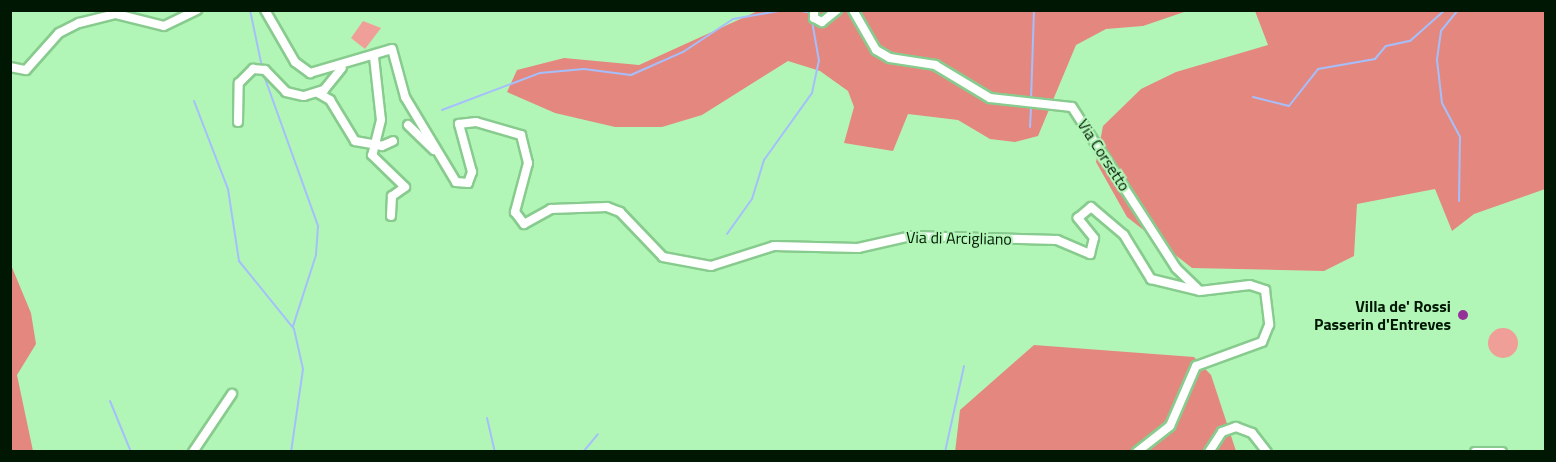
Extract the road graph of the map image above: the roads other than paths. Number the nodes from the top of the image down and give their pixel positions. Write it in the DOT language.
graph roads {
  1 [pos="197,10"];
  2 [pos="265,10"];
  3 [pos="837,10"];
  4 [pos="853,10"];
  5 [pos="814,12"];
  6 [pos="374,57"];
  7 [pos="348,65"];
  8 [pos="10,67"];
  9 [pos="318,93"];
  10 [pos="238,122"];
  11 [pos="408,125"];
  12 [pos="393,141"];
  13 [pos="374,145"];
  14 [pos="438,155"];
  15 [pos="391,216"];
  16 [pos="1200,291"];
  17 [pos="232,394"];
  18 [pos="193,452"];
  19 [pos="1137,452"];
  20 [pos="1209,452"];
  21 [pos="1267,452"];
  22 [pos="1475,452"];
  23 [pos="1502,452"];
  1 -- 8 [label="street"];
  2 -- 7 [label="street"];
  3 -- 5 [label="street"];
  4 -- 16 [label="street, Via Corsetto"];
  6 -- 7 [label="street"];
  6 -- 13 [label="street"];
  6 -- 14 [label="street, Via di Arcigliano"];
  7 -- 9 [label="street"];
  9 -- 10 [label="street"];
  9 -- 13 [label="street"];
  11 -- 14 [label="street"];
  12 -- 13 [label="street"];
  13 -- 15 [label="street"];
  14 -- 16 [label="street, Via di Arcigliano"];
  16 -- 19 [label="street, Via di Arcigliano"];
  17 -- 18 [label="street"];
  20 -- 21 [label="street"];
  22 -- 23 [label="street"];
}
